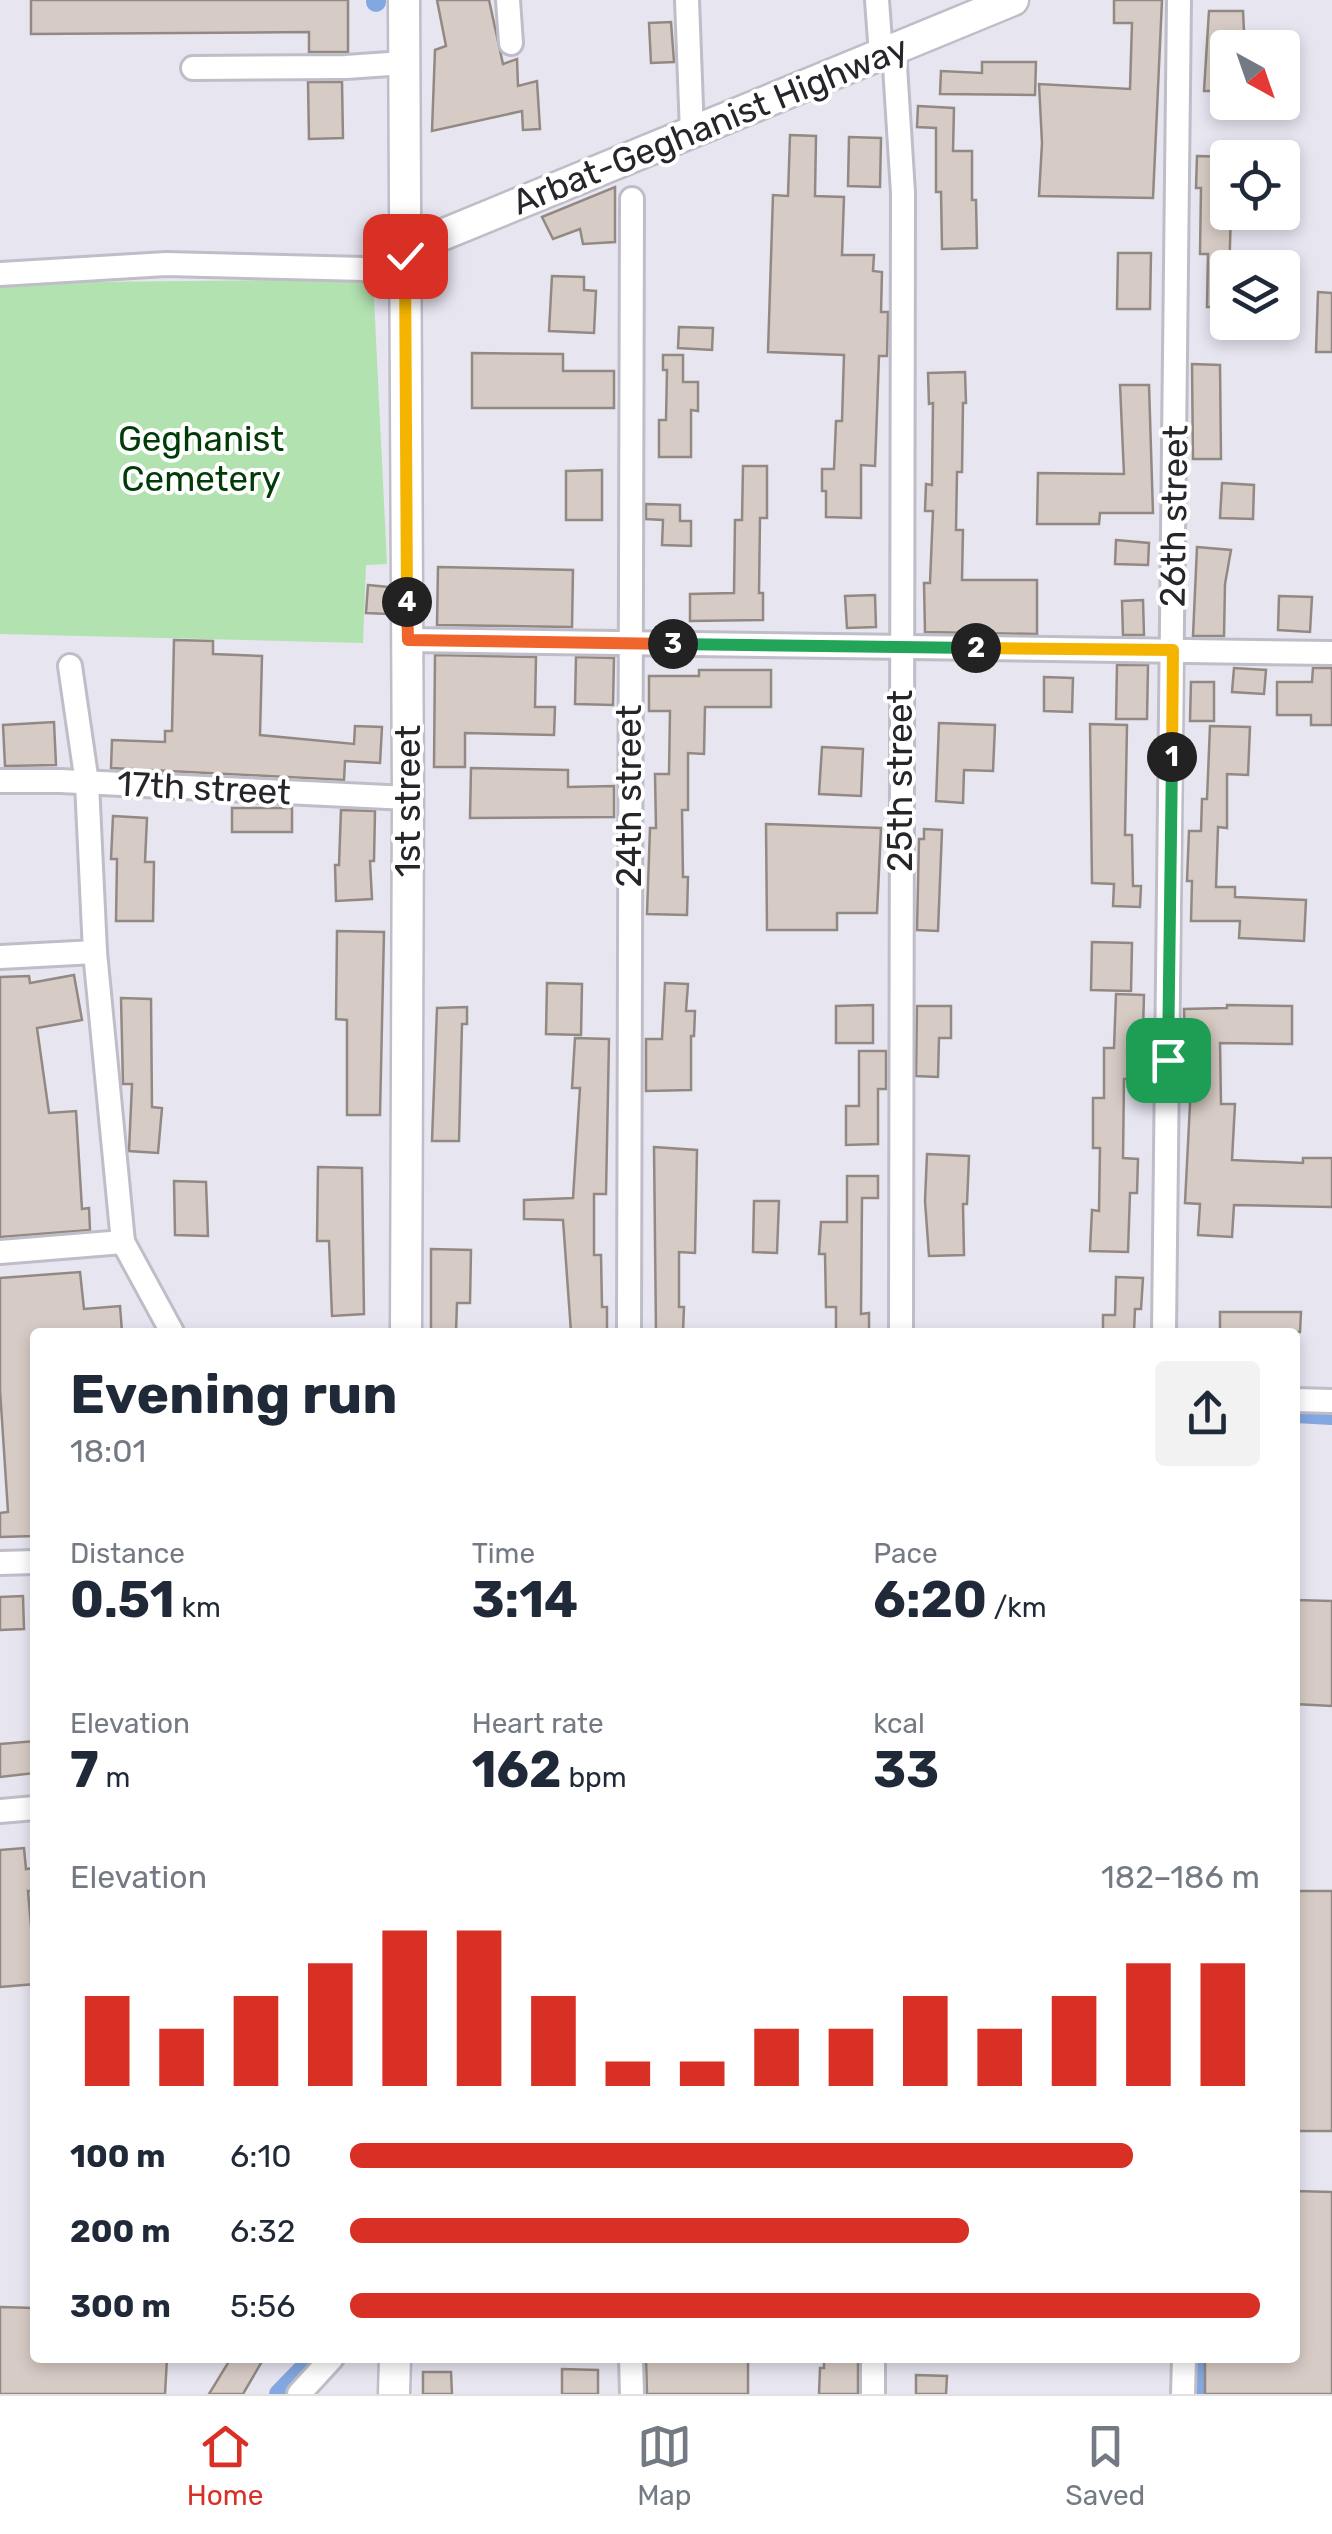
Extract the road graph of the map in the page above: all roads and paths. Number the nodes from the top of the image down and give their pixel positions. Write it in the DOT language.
graph roads {
  1 [pos="404,0"];
  2 [pos="508,0"];
  3 [pos="687,0"];
  4 [pos="877,0"];
  5 [pos="1013,0"];
  6 [pos="1179,0"];
  7 [pos="511,43"];
  8 [pos="888,52"];
  9 [pos="404,63"];
  10 [pos="193,68"];
  11 [pos="692,133"];
  12 [pos="632,199"];
  13 [pos="404,238"];
  14 [pos="406,270"];
  15 [pos="0,274"];
  16 [pos="408,640"];
  17 [pos="629,643"];
  18 [pos="900,648"];
  19 [pos="1173,650"];
  20 [pos="1332,653"];
  21 [pos="70,666"];
  22 [pos="0,780"];
  23 [pos="86,783"];
  24 [pos="408,798"];
  25 [pos="95,952"];
  26 [pos="0,956"];
  27 [pos="123,1242"];
  28 [pos="0,1252"];
  29 [pos="170,1328"];
  30 [pos="406,1328"];
  31 [pos="630,1328"];
  32 [pos="901,1328"];
  33 [pos="1164,1328"];
  34 [pos="1300,1400"];
  35 [pos="1332,1402"];
  36 [pos="30,1562"];
  37 [pos="0,1563"];
  38 [pos="30,1808"];
  39 [pos="0,1811"];
  40 [pos="327,2363"];
  41 [pos="395,2363"];
  42 [pos="631,2363"];
  43 [pos="873,2363"];
  44 [pos="1184,2363"];
  45 [pos="299,2394"];
  46 [pos="394,2394"];
  47 [pos="632,2394"];
  48 [pos="873,2394"];
  49 [pos="1183,2394"];
  1 -- 9 [label="main road, 1st street"];
  2 -- 7 [label="street"];
  3 -- 11 [label="street"];
  4 -- 8 [label="street, 25th street"];
  5 -- 8 [label="main road, Arbat-Geghanist Highway"];
  6 -- 19 [label="street, 26th street"];
  8 -- 11 [label="main road, Arbat-Geghanist Highway"];
  8 -- 18 [label="street, 25th street"];
  9 -- 10 [label="street"];
  9 -- 13 [label="main road, 1st street"];
  11 -- 13 [label="main road, Arbat-Geghanist Highway"];
  12 -- 17 [label="street, 24th street"];
  13 -- 14 [label="main road, 1st street"];
  14 -- 15 [label="street"];
  14 -- 16 [label="main road, 1st street"];
  16 -- 17 [label="street"];
  16 -- 24 [label="main road, 1st street"];
  17 -- 18 [label="street"];
  17 -- 31 [label="street, 24th street"];
  18 -- 19 [label="street"];
  18 -- 32 [label="street, 25th street"];
  19 -- 20 [label="street"];
  19 -- 33 [label="street, 26th street"];
  21 -- 23 [label="street"];
  22 -- 23 [label="street, 17th street"];
  23 -- 24 [label="street, 17th street"];
  23 -- 25 [label="street"];
  24 -- 30 [label="main road, 1st street"];
  25 -- 26 [label="street"];
  25 -- 27 [label="street"];
  27 -- 28 [label="street"];
  27 -- 29 [label="street"];
  34 -- 35 [label="street"];
  36 -- 37 [label="street"];
  38 -- 39 [label="street"];
  40 -- 45 [label="street"];
  41 -- 46 [label="main road"];
  42 -- 47 [label="street"];
  43 -- 48 [label="street"];
  44 -- 49 [label="street"];
}
